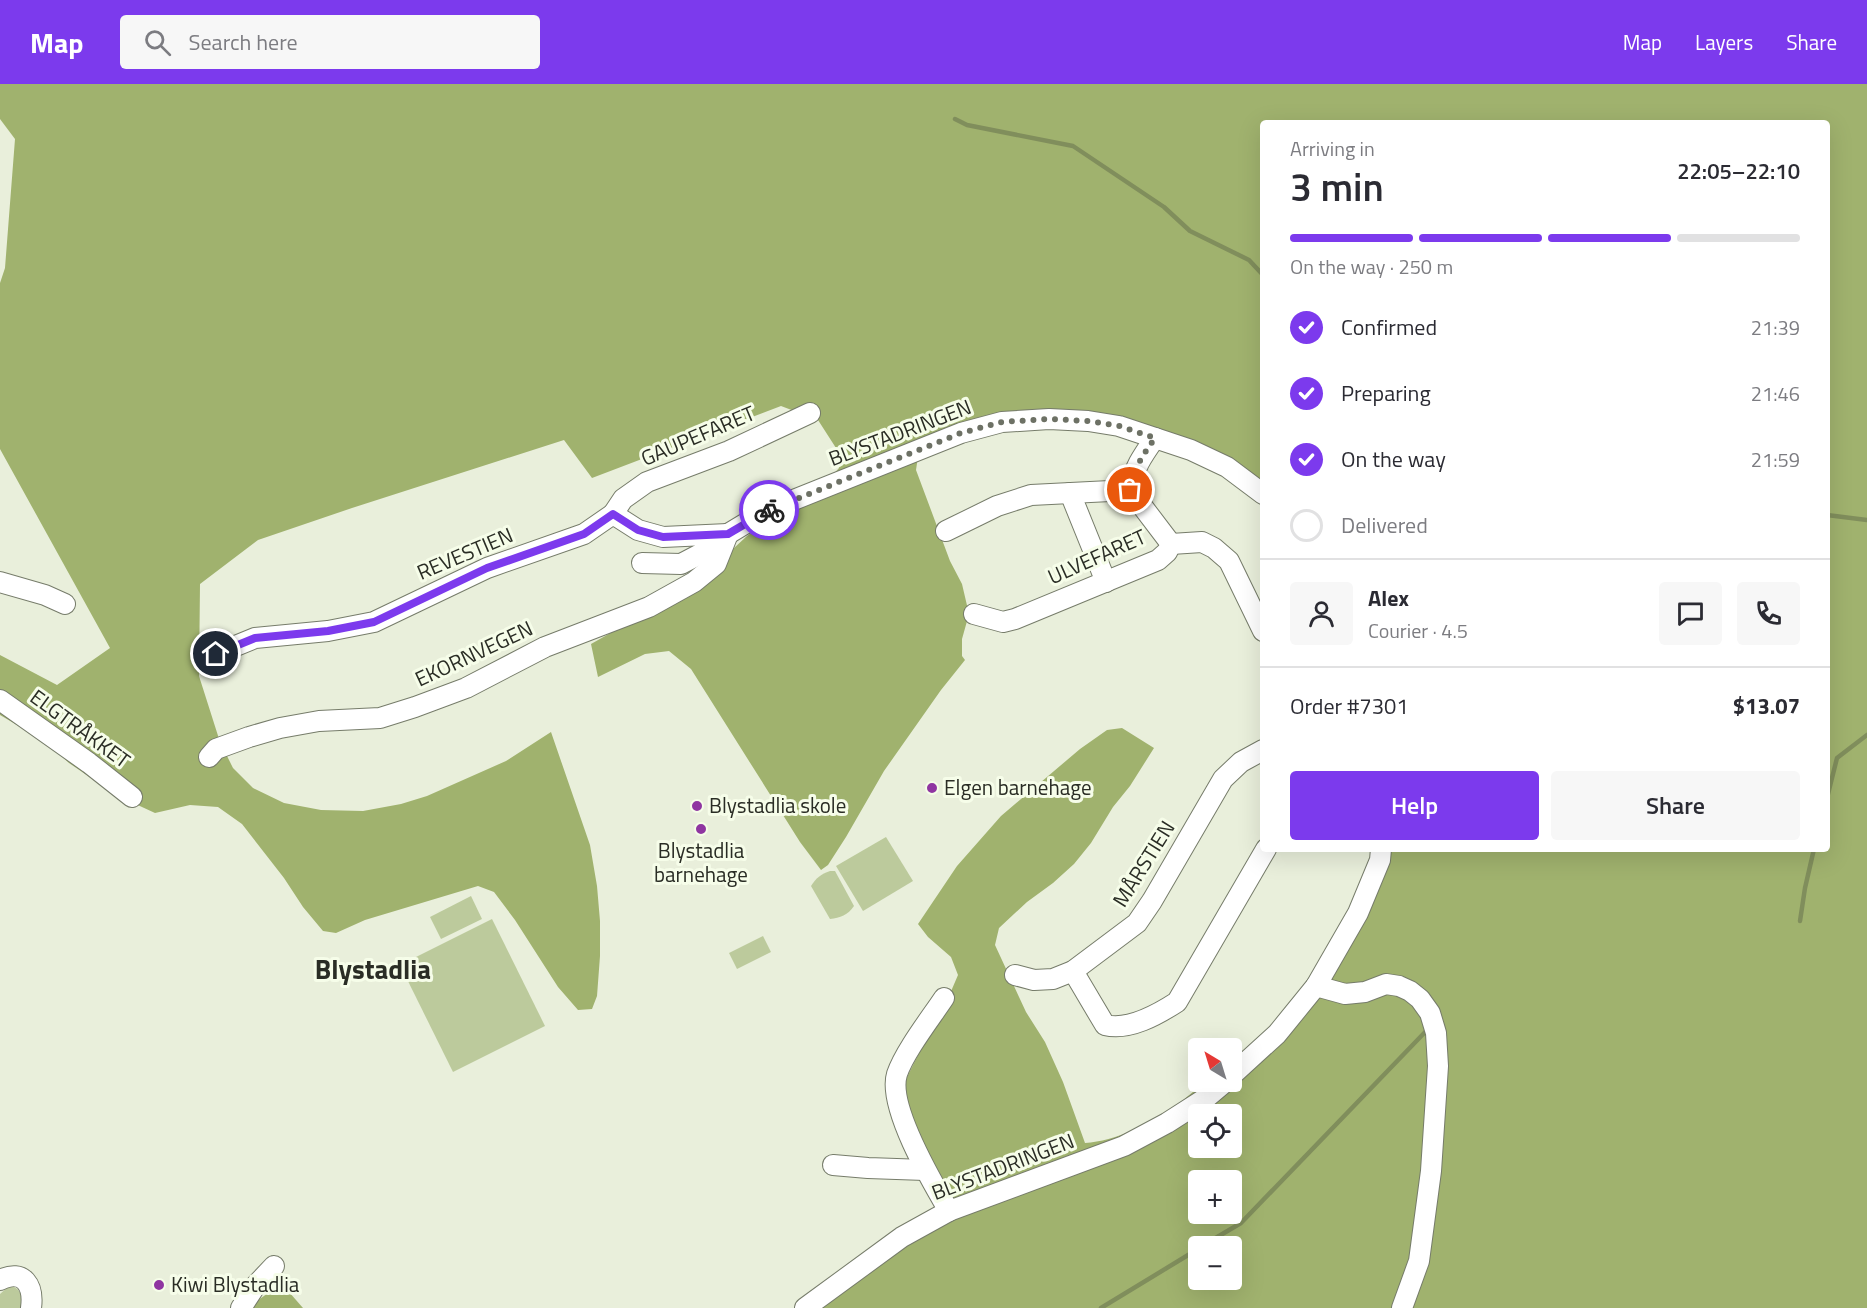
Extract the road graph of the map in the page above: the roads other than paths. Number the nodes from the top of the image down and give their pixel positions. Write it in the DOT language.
graph roads {
  1 [pos="810,413"];
  2 [pos="1155,438"];
  3 [pos="1130,490"];
  4 [pos="1260,492"];
  5 [pos="1070,493"];
  6 [pos="613,514"];
  7 [pos="946,531"];
  8 [pos="728,534"];
  9 [pos="1171,544"];
  10 [pos="642,563"];
  11 [pos="0,582"];
  12 [pos="1106,582"];
  13 [pos="65,604"];
  14 [pos="974,614"];
  15 [pos="1260,625"];
  16 [pos="216,654"];
  17 [pos="0,700"];
  18 [pos="1260,752"];
  19 [pos="209,757"];
  20 [pos="132,797"];
  21 [pos="1264,852"];
  22 [pos="1381,852"];
  23 [pos="1073,971"];
  24 [pos="1015,975"];
  25 [pos="1316,986"];
  26 [pos="944,998"];
  27 [pos="1242,1067"];
  28 [pos="1213,1092"];
  29 [pos="832,1165"];
  30 [pos="926,1170"];
  31 [pos="949,1211"];
  32 [pos="274,1266"];
  33 [pos="0,1280"];
  34 [pos="31,1308"];
  35 [pos="241,1308"];
  36 [pos="805,1308"];
  37 [pos="1402,1308"];
  1 -- 6 [label="street, GAUPEFARET"];
  2 -- 3 [label="street"];
  2 -- 4 [label="street, BLYSTADRINGEN"];
  2 -- 8 [label="street, BLYSTADRINGEN"];
  3 -- 5 [label="street"];
  3 -- 9 [label="street, ULVEFARET"];
  5 -- 7 [label="street"];
  5 -- 12 [label="street"];
  6 -- 8 [label="street"];
  6 -- 16 [label="street, REVESTIEN"];
  8 -- 10 [label="street, BLYSTADRINGEN"];
  8 -- 19 [label="street, EKORNVEGEN"];
  9 -- 12 [label="street, ULVEFARET"];
  9 -- 15 [label="street"];
  11 -- 13 [label="street"];
  12 -- 14 [label="street, ULVEFARET"];
  17 -- 20 [label="street, ELGTRÅKKET"];
  18 -- 23 [label="street, MÅRSTIEN"];
  21 -- 23 [label="street"];
  22 -- 25 [label="street"];
  23 -- 24 [label="street"];
  25 -- 27 [label="street"];
  25 -- 37 [label="street"];
  26 -- 30 [label="street"];
  28 -- 31 [label="street, BLYSTADRINGEN"];
  29 -- 30 [label="street"];
  30 -- 31 [label="street"];
  31 -- 36 [label="street, BLYSTADRINGEN"];
  32 -- 35 [label="street"];
  33 -- 34 [label="street"];
}
